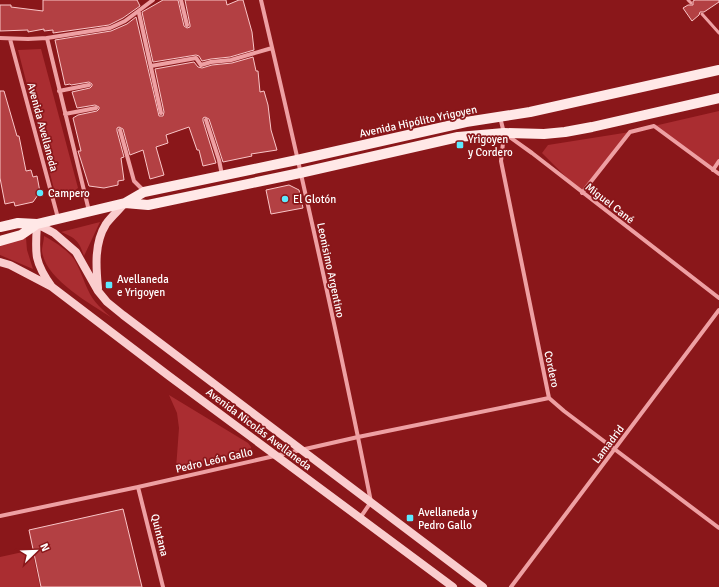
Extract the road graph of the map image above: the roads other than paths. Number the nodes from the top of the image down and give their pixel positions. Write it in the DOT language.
graph roads {
  1 [pos="153,0"];
  2 [pos="181,0"];
  3 [pos="260,0"];
  4 [pos="139,13"];
  5 [pos="702,14"];
  6 [pos="187,25"];
  7 [pos="719,33"];
  8 [pos="0,38"];
  9 [pos="47,38"];
  10 [pos="10,39"];
  11 [pos="272,48"];
  12 [pos="151,66"];
  13 [pos="719,70"];
  14 [pos="89,85"];
  15 [pos="59,90"];
  16 [pos="719,98"];
  17 [pos="96,108"];
  18 [pos="161,113"];
  19 [pos="65,114"];
  20 [pos="500,116"];
  21 [pos="206,120"];
  22 [pos="120,130"];
  23 [pos="504,133"];
  24 [pos="298,160"];
  25 [pos="719,161"];
  26 [pos="713,170"];
  27 [pos="300,173"];
  28 [pos="719,174"];
  29 [pos="222,176"];
  30 [pos="144,192"];
  31 [pos="582,193"];
  32 [pos="125,203"];
  33 [pos="89,212"];
  34 [pos="58,219"];
  35 [pos="37,224"];
  36 [pos="0,227"];
  37 [pos="0,240"];
  38 [pos="0,262"];
  39 [pos="52,287"];
  40 [pos="98,291"];
  41 [pos="719,298"];
  42 [pos="719,310"];
  43 [pos="549,398"];
  44 [pos="358,436"];
  45 [pos="616,449"];
  46 [pos="300,450"];
  47 [pos="275,455"];
  48 [pos="138,487"];
  49 [pos="371,502"];
  50 [pos="0,516"];
  51 [pos="360,518"];
  52 [pos="719,528"];
  53 [pos="163,587"];
  54 [pos="453,587"];
  55 [pos="483,587"];
  56 [pos="511,587"];
  1 -- 9 [label="street"];
  2 -- 6 [label="street"];
  3 -- 11 [label="street, Leonisimo Argentino"];
  4 -- 12 [label="street"];
  5 -- 7 [label="lane"];
  8 -- 10 [label="street"];
  9 -- 10 [label="street"];
  9 -- 15 [label="street"];
  10 -- 34 [label="street, Avenida Avellaneda"];
  11 -- 12 [label="street"];
  11 -- 24 [label="street, Leonisimo Argentino"];
  12 -- 18 [label="street"];
  13 -- 20 [label="main road, Avenida Hipólito Yrigoyen"];
  14 -- 15 [label="street"];
  15 -- 19 [label="street"];
  16 -- 23 [label="main road, Avenida Hipólito Yrigoyen"];
  17 -- 19 [label="street"];
  19 -- 33 [label="street"];
  20 -- 23 [label="street"];
  20 -- 24 [label="main road, Avenida Hipólito Yrigoyen"];
  21 -- 29 [label="street"];
  22 -- 30 [label="street"];
  23 -- 27 [label="main road, Avenida Hipólito Yrigoyen"];
  23 -- 31 [label="street, Miguel Cané"];
  23 -- 43 [label="street, Cordero"];
  24 -- 27 [label="street, Leonisimo Argentino"];
  24 -- 29 [label="main road, Avenida Hipólito Yrigoyen"];
  25 -- 26 [label="street"];
  26 -- 28 [label="street"];
  26 -- 31 [label="street"];
  27 -- 32 [label="main road, Avenida Hipólito Yrigoyen"];
  27 -- 44 [label="street, Leonisimo Argentino"];
  29 -- 30 [label="main road, Avenida Hipólito Yrigoyen"];
  30 -- 32 [label="main road, Avenida Hipólito Yrigoyen"];
  31 -- 41 [label="street, Miguel Cané"];
  32 -- 33 [label="main road, Avenida Hipólito Yrigoyen"];
  32 -- 40 [label="main road"];
  33 -- 34 [label="main road, Avenida Hipólito Yrigoyen"];
  34 -- 35 [label="main road, Avenida Hipólito Yrigoyen"];
  35 -- 36 [label="main road, Avenida Hipólito Yrigoyen"];
  35 -- 37 [label="main road, Avenida Hipólito Yrigoyen"];
  35 -- 39 [label="main road, Avenida Nicolás Avellaneda"];
  35 -- 40 [label="main road, Avenida Nicolás Avellaneda"];
  38 -- 39 [label="main road, Avenida Nicolás Avellaneda"];
  39 -- 47 [label="main road, Avenida Nicolás Avellaneda"];
  40 -- 46 [label="main road, Avenida Nicolás Avellaneda"];
  42 -- 45 [label="street, Lamadrid"];
  43 -- 44 [label="street, Pedro León Gallo"];
  43 -- 45 [label="street, Cordero"];
  44 -- 46 [label="street, Pedro León Gallo"];
  44 -- 49 [label="street, Leonisimo Argentino"];
  45 -- 52 [label="street, Cordero"];
  45 -- 56 [label="street, Lamadrid"];
  46 -- 47 [label="street, Pedro León Gallo"];
  46 -- 49 [label="main road, Avenida Nicolás Avellaneda"];
  47 -- 48 [label="street, Pedro León Gallo"];
  47 -- 51 [label="main road, Avenida Nicolás Avellaneda"];
  48 -- 50 [label="street, Pedro León Gallo"];
  48 -- 53 [label="street, Quintana"];
  49 -- 51 [label="street"];
  49 -- 55 [label="main road, Avenida Nicolás Avellaneda"];
  51 -- 54 [label="main road, Avenida Nicolás Avellaneda"];
}
